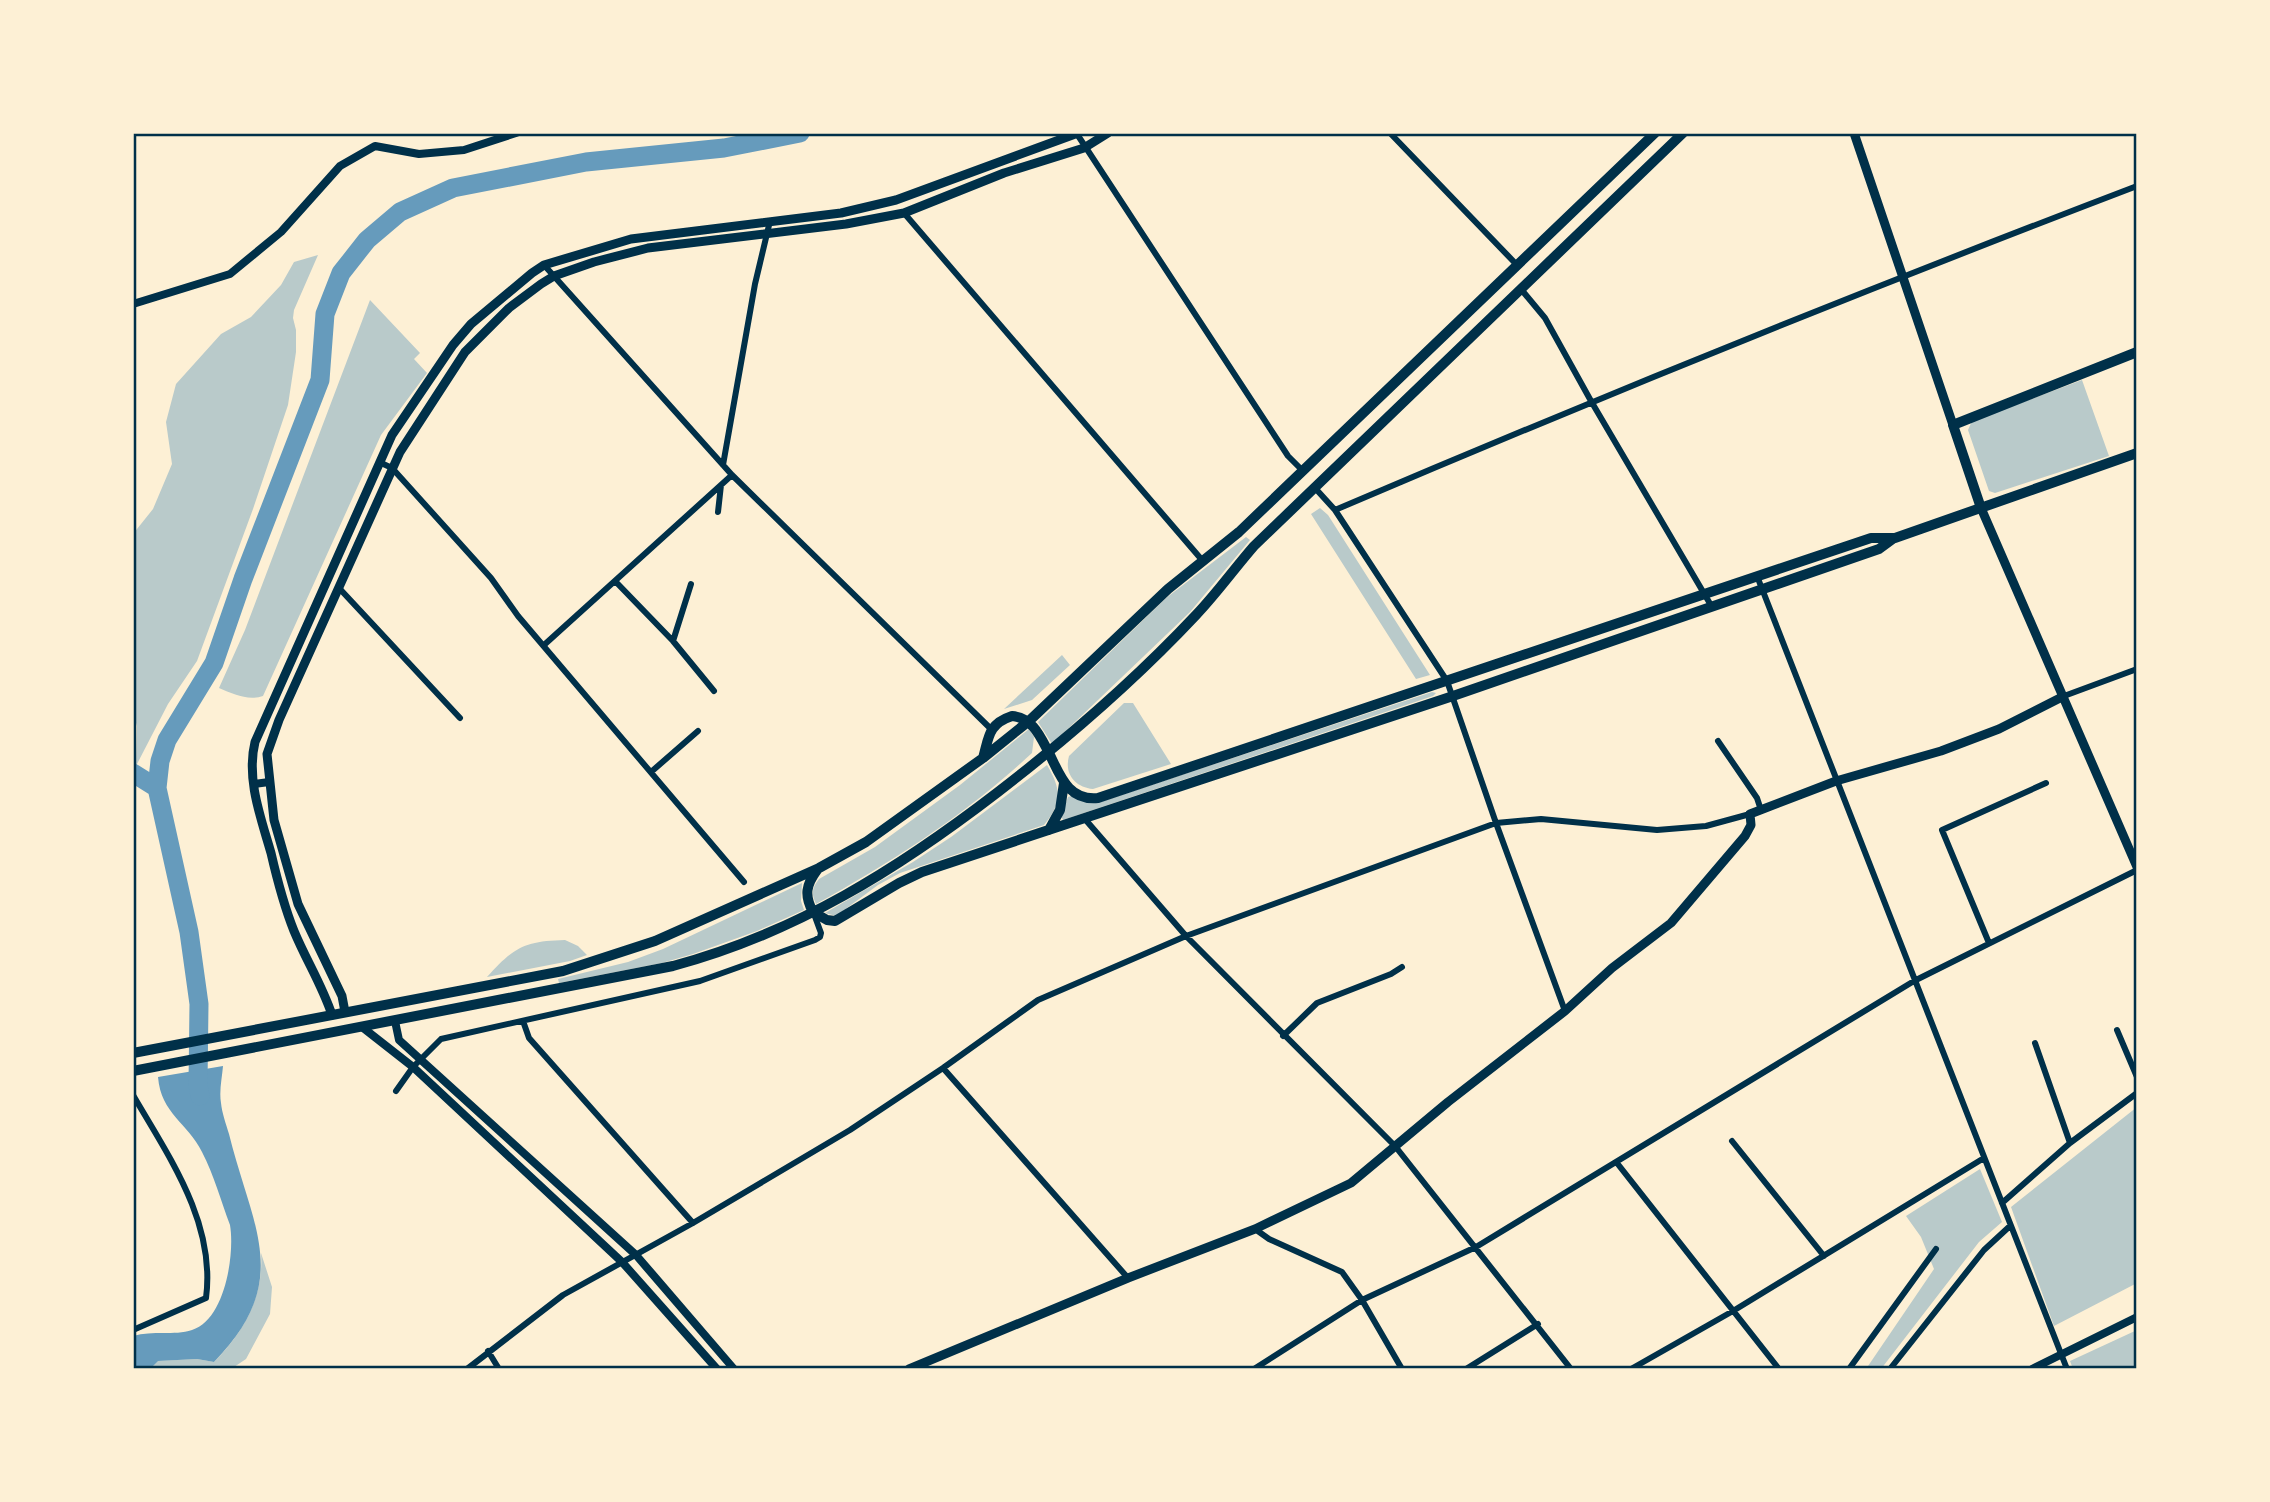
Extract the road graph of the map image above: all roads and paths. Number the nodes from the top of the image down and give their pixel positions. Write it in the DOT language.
graph roads {
  1 [pos="516,133"];
  2 [pos="1077,133"];
  3 [pos="1108,133"];
  4 [pos="1390,133"];
  5 [pos="1654,133"];
  6 [pos="1683,133"];
  7 [pos="1854,133"];
  8 [pos="1084,148"];
  9 [pos="2137,187"];
  10 [pos="904,213"];
  11 [pos="770,221"];
  12 [pos="766,235"];
  13 [pos="1516,264"];
  14 [pos="544,265"];
  15 [pos="554,276"];
  16 [pos="1901,276"];
  17 [pos="1520,288"];
  18 [pos="133,304"];
  19 [pos="2137,352"];
  20 [pos="437,369"];
  21 [pos="448,379"];
  22 [pos="1591,401"];
  23 [pos="1953,425"];
  24 [pos="2137,453"];
  25 [pos="379,462"];
  26 [pos="723,465"];
  27 [pos="392,468"];
  28 [pos="1303,471"];
  29 [pos="732,475"];
  30 [pos="721,485"];
  31 [pos="1315,488"];
  32 [pos="1981,508"];
  33 [pos="1335,510"];
  34 [pos="718,512"];
  35 [pos="1895,538"];
  36 [pos="1202,560"];
  37 [pos="1757,576"];
  38 [pos="615,580"];
  39 [pos="691,584"];
  40 [pos="338,588"];
  41 [pos="1762,590"];
  42 [pos="1705,594"];
  43 [pos="1713,607"];
  44 [pos="673,641"];
  45 [pos="544,645"];
  46 [pos="2137,669"];
  47 [pos="1447,681"];
  48 [pos="714,691"];
  49 [pos="1453,695"];
  50 [pos="2064,696"];
  51 [pos="267,716"];
  52 [pos="460,718"];
  53 [pos="279,720"];
  54 [pos="1029,721"];
  55 [pos="991,729"];
  56 [pos="698,731"];
  57 [pos="1718,741"];
  58 [pos="1049,753"];
  59 [pos="983,758"];
  60 [pos="651,772"];
  61 [pos="1836,781"];
  62 [pos="269,782"];
  63 [pos="1064,783"];
  64 [pos="2046,783"];
  65 [pos="254,784"];
  66 [pos="1761,810"];
  67 [pos="1750,814"];
  68 [pos="1084,818"];
  69 [pos="1496,823"];
  70 [pos="1049,830"];
  71 [pos="819,867"];
  72 [pos="2137,869"];
  73 [pos="744,883"];
  74 [pos="813,912"];
  75 [pos="1186,936"];
  76 [pos="1989,943"];
  77 [pos="1402,967"];
  78 [pos="1914,981"];
  79 [pos="1565,1011"];
  80 [pos="345,1012"];
  81 [pos="332,1015"];
  82 [pos="395,1021"];
  83 [pos="523,1021"];
  84 [pos="362,1027"];
  85 [pos="2117,1030"];
  86 [pos="1283,1036"];
  87 [pos="2035,1043"];
  88 [pos="138,1052"];
  89 [pos="420,1059"];
  90 [pos="413,1067"];
  91 [pos="943,1068"];
  92 [pos="133,1071"];
  93 [pos="2137,1077"];
  94 [pos="396,1091"];
  95 [pos="2137,1093"];
  96 [pos="133,1095"];
  97 [pos="1732,1140"];
  98 [pos="2070,1143"];
  99 [pos="1395,1146"];
  100 [pos="1984,1158"];
  101 [pos="1617,1163"];
  102 [pos="2002,1203"];
  103 [pos="694,1223"];
  104 [pos="2010,1226"];
  105 [pos="1255,1229"];
  106 [pos="1476,1247"];
  107 [pos="1936,1249"];
  108 [pos="636,1255"];
  109 [pos="1824,1256"];
  110 [pos="622,1262"];
  111 [pos="1128,1278"];
  112 [pos="1362,1300"];
  113 [pos="1733,1311"];
  114 [pos="2137,1317"];
  115 [pos="1538,1324"];
  116 [pos="133,1330"];
  117 [pos="488,1351"];
  118 [pos="2062,1355"];
  119 [pos="467,1369"];
  120 [pos="499,1369"];
  121 [pos="717,1369"];
  122 [pos="734,1369"];
  123 [pos="909,1369"];
  124 [pos="1254,1369"];
  125 [pos="1402,1369"];
  126 [pos="1466,1369"];
  127 [pos="1572,1369"];
  128 [pos="1631,1369"];
  129 [pos="1779,1369"];
  130 [pos="1849,1369"];
  131 [pos="1890,1369"];
  132 [pos="2032,1369"];
  133 [pos="2067,1369"];
  1 -- 18 [label="street"];
  2 -- 8 [label="street"];
  2 -- 11 [label="main road"];
  3 -- 8 [label="main road"];
  4 -- 13 [label="street"];
  5 -- 13 [label="main road"];
  6 -- 17 [label="main road"];
  7 -- 16 [label="main road"];
  8 -- 10 [label="main road"];
  8 -- 28 [label="street"];
  9 -- 16 [label="street"];
  10 -- 12 [label="main road"];
  10 -- 36 [label="street"];
  11 -- 12 [label="street"];
  11 -- 14 [label="main road"];
  12 -- 15 [label="main road"];
  12 -- 26 [label="street"];
  13 -- 28 [label="main road"];
  14 -- 15 [label="street"];
  14 -- 20 [label="main road"];
  15 -- 21 [label="main road"];
  15 -- 26 [label="street"];
  16 -- 22 [label="street"];
  16 -- 23 [label="main road"];
  17 -- 22 [label="street"];
  17 -- 31 [label="main road"];
  19 -- 23 [label="main road"];
  20 -- 21 [label="street"];
  20 -- 25 [label="main road"];
  21 -- 27 [label="main road"];
  22 -- 33 [label="street"];
  22 -- 42 [label="street"];
  23 -- 32 [label="main road"];
  24 -- 32 [label="main road"];
  25 -- 27 [label="street"];
  25 -- 51 [label="main road"];
  26 -- 29 [label="street"];
  27 -- 40 [label="main road"];
  27 -- 45 [label="street"];
  28 -- 36 [label="main road"];
  29 -- 30 [label="street"];
  29 -- 55 [label="street"];
  30 -- 34 [label="street"];
  30 -- 38 [label="street"];
  31 -- 33 [label="street"];
  31 -- 58 [label="main road"];
  32 -- 35 [label="main road"];
  32 -- 50 [label="main road"];
  33 -- 47 [label="street"];
  35 -- 37 [label="main road"];
  35 -- 41 [label="main road"];
  36 -- 54 [label="main road"];
  37 -- 41 [label="street"];
  37 -- 42 [label="main road"];
  38 -- 44 [label="street"];
  38 -- 45 [label="street"];
  39 -- 44 [label="street"];
  40 -- 52 [label="street"];
  40 -- 53 [label="main road"];
  41 -- 43 [label="main road"];
  41 -- 61 [label="street"];
  42 -- 43 [label="street"];
  42 -- 47 [label="main road"];
  43 -- 49 [label="main road"];
  44 -- 48 [label="street"];
  45 -- 60 [label="street"];
  46 -- 50 [label="street"];
  47 -- 49 [label="street"];
  47 -- 63 [label="main road"];
  49 -- 68 [label="main road"];
  49 -- 69 [label="street"];
  50 -- 61 [label="main road"];
  50 -- 72 [label="main road"];
  51 -- 53 [label="street"];
  51 -- 65 [label="main road"];
  53 -- 62 [label="main road"];
  54 -- 55 [label="main road"];
  54 -- 58 [label="main road"];
  54 -- 59 [label="main road"];
  55 -- 59 [label="main road"];
  56 -- 60 [label="street"];
  57 -- 66 [label="street"];
  58 -- 63 [label="main road"];
  58 -- 74 [label="main road"];
  59 -- 71 [label="main road"];
  60 -- 73 [label="street"];
  61 -- 66 [label="main road"];
  61 -- 78 [label="street"];
  62 -- 65 [label="street"];
  62 -- 80 [label="main road"];
  63 -- 70 [label="main road"];
  64 -- 76 [label="street"];
  65 -- 81 [label="main road"];
  66 -- 67 [label="main road"];
  67 -- 69 [label="street"];
  67 -- 79 [label="main road"];
  68 -- 70 [label="main road"];
  68 -- 75 [label="street"];
  69 -- 75 [label="street"];
  69 -- 79 [label="street"];
  70 -- 74 [label="main road"];
  71 -- 74 [label="main road"];
  71 -- 80 [label="main road"];
  72 -- 76 [label="street"];
  74 -- 82 [label="main road"];
  74 -- 83 [label="street"];
  75 -- 86 [label="street"];
  75 -- 91 [label="street"];
  76 -- 78 [label="street"];
  77 -- 86 [label="street"];
  78 -- 100 [label="street"];
  78 -- 101 [label="street"];
  79 -- 99 [label="main road"];
  80 -- 81 [label="main road"];
  81 -- 88 [label="main road"];
  82 -- 84 [label="main road"];
  82 -- 89 [label="street"];
  83 -- 89 [label="street"];
  83 -- 103 [label="street"];
  84 -- 90 [label="street"];
  84 -- 92 [label="main road"];
  85 -- 93 [label="street"];
  86 -- 99 [label="street"];
  87 -- 98 [label="street"];
  89 -- 90 [label="street"];
  89 -- 108 [label="street"];
  90 -- 94 [label="street"];
  90 -- 110 [label="street"];
  91 -- 103 [label="street"];
  91 -- 111 [label="street"];
  95 -- 98 [label="street"];
  96 -- 116 [label="street"];
  97 -- 109 [label="street"];
  98 -- 102 [label="street"];
  99 -- 105 [label="main road"];
  99 -- 106 [label="street"];
  100 -- 102 [label="street"];
  100 -- 109 [label="street"];
  101 -- 106 [label="street"];
  101 -- 113 [label="street"];
  102 -- 104 [label="street"];
  103 -- 108 [label="street"];
  104 -- 118 [label="street"];
  104 -- 131 [label="street"];
  105 -- 111 [label="main road"];
  105 -- 112 [label="street"];
  106 -- 112 [label="street"];
  106 -- 115 [label="street"];
  107 -- 130 [label="street"];
  108 -- 110 [label="street"];
  108 -- 122 [label="street"];
  109 -- 113 [label="street"];
  110 -- 117 [label="street"];
  110 -- 121 [label="street"];
  111 -- 123 [label="main road"];
  112 -- 124 [label="street"];
  112 -- 125 [label="street"];
  113 -- 128 [label="street"];
  113 -- 129 [label="street"];
  114 -- 118 [label="street"];
  115 -- 126 [label="street"];
  115 -- 127 [label="street"];
  117 -- 119 [label="street"];
  117 -- 120 [label="street"];
  118 -- 132 [label="street"];
  118 -- 133 [label="street"];
}
